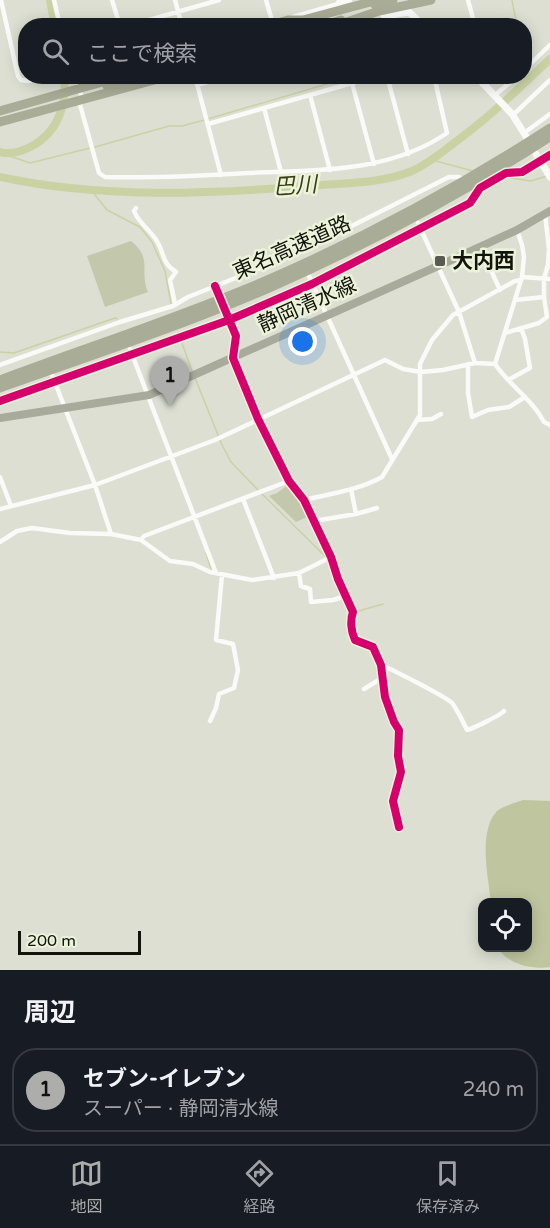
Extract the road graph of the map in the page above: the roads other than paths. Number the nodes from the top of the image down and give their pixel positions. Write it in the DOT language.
graph roads {
  1 [pos="1,0"];
  2 [pos="55,0"];
  3 [pos="112,0"];
  4 [pos="175,0"];
  5 [pos="219,0"];
  6 [pos="266,0"];
  7 [pos="350,0"];
  8 [pos="375,0"];
  9 [pos="393,0"];
  10 [pos="413,0"];
  11 [pos="431,0"];
  12 [pos="468,0"];
  13 [pos="339,1"];
  14 [pos="178,11"];
  15 [pos="379,11"];
  16 [pos="58,18"];
  17 [pos="118,18"];
  18 [pos="155,18"];
  19 [pos="180,18"];
  20 [pos="275,18"];
  21 [pos="294,18"];
  22 [pos="319,18"];
  23 [pos="323,18"];
  24 [pos="351,18"];
  25 [pos="362,18"];
  26 [pos="416,18"];
  27 [pos="473,18"];
  28 [pos="3,23"];
  29 [pos="550,45"];
  30 [pos="532,63"];
  31 [pos="18,76"];
  32 [pos="550,80"];
  33 [pos="97,84"];
  34 [pos="106,84"];
  35 [pos="113,84"];
  36 [pos="117,84"];
  37 [pos="200,84"];
  38 [pos="348,84"];
  39 [pos="352,84"];
  40 [pos="389,84"];
  41 [pos="436,84"];
  42 [pos="509,84"];
  43 [pos="197,85"];
  44 [pos="485,85"];
  45 [pos="78,90"];
  46 [pos="310,95"];
  47 [pos="495,96"];
  48 [pos="0,106"];
  49 [pos="264,108"];
  50 [pos="0,111"];
  51 [pos="512,114"];
  52 [pos="550,114"];
  53 [pos="0,117"];
  54 [pos="0,122"];
  55 [pos="208,124"];
  56 [pos="550,128"];
  57 [pos="525,135"];
  58 [pos="550,137"];
  59 [pos="408,154"];
  60 [pos="536,154"];
  61 [pos="550,155"];
  62 [pos="541,161"];
  63 [pos="374,164"];
  64 [pos="330,170"];
  65 [pos="504,171"];
  66 [pos="281,172"];
  67 [pos="220,175"];
  68 [pos="549,175"];
  69 [pos="468,188"];
  70 [pos="407,198"];
  71 [pos="410,205"];
  72 [pos="136,208"];
  73 [pos="547,212"];
  74 [pos="418,223"];
  75 [pos="421,229"];
  76 [pos="517,230"];
  77 [pos="480,246"];
  78 [pos="549,249"];
  79 [pos="549,265"];
  80 [pos="438,266"];
  81 [pos="309,276"];
  82 [pos="547,278"];
  83 [pos="521,279"];
  84 [pos="312,284"];
  85 [pos="215,286"];
  86 [pos="500,290"];
  87 [pos="218,294"];
  88 [pos="544,297"];
  89 [pos="515,300"];
  90 [pos="172,306"];
  91 [pos="225,311"];
  92 [pos="459,312"];
  93 [pos="326,316"];
  94 [pos="229,320"];
  95 [pos="120,322"];
  96 [pos="122,328"];
  97 [pos="521,328"];
  98 [pos="505,333"];
  99 [pos="130,349"];
  100 [pos="42,350"];
  101 [pos="133,355"];
  102 [pos="45,356"];
  103 [pos="233,358"];
  104 [pos="475,363"];
  105 [pos="468,364"];
  106 [pos="495,364"];
  107 [pos="0,365"];
  108 [pos="421,372"];
  109 [pos="52,375"];
  110 [pos="353,375"];
  111 [pos="0,380"];
  112 [pos="508,380"];
  113 [pos="55,382"];
  114 [pos="0,388"];
  115 [pos="149,395"];
  116 [pos="525,397"];
  117 [pos="0,401"];
  118 [pos="65,408"];
  119 [pos="441,414"];
  120 [pos="0,418"];
  121 [pos="258,419"];
  122 [pos="418,420"];
  123 [pos="550,425"];
  124 [pos="172,456"];
  125 [pos="392,459"];
  126 [pos="0,477"];
  127 [pos="289,481"];
  128 [pos="95,485"];
  129 [pos="351,489"];
  130 [pos="243,499"];
  131 [pos="304,500"];
  132 [pos="11,506"];
  133 [pos="377,508"];
  134 [pos="0,509"];
  135 [pos="356,514"];
  136 [pos="195,517"];
  137 [pos="314,520"];
  138 [pos="111,534"];
  139 [pos="141,540"];
  140 [pos="0,542"];
  141 [pos="331,557"];
  142 [pos="299,573"];
  143 [pos="219,574"];
  144 [pos="274,578"];
  145 [pos="346,596"];
  146 [pos="381,665"];
  147 [pos="382,678"];
  148 [pos="364,689"];
  149 [pos="504,711"];
  150 [pos="210,721"];
  151 [pos="399,827"];
  1 -- 28 [label="street"];
  2 -- 16 [label="street"];
  3 -- 17 [label="street"];
  4 -- 14 [label="street"];
  5 -- 14 [label="street"];
  6 -- 20 [label="street"];
  7 -- 13 [label="street"];
  8 -- 15 [label="street"];
  8 -- 22 [label="highway"];
  9 -- 23 [label="highway"];
  10 -- 24 [label="highway"];
  11 -- 15 [label="highway"];
  12 -- 27 [label="street"];
  13 -- 21 [label="street"];
  14 -- 18 [label="street"];
  14 -- 19 [label="street"];
  15 -- 25 [label="highway"];
  15 -- 26 [label="street"];
  28 -- 31 [label="street"];
  29 -- 30 [label="street"];
  32 -- 51 [label="street"];
  33 -- 45 [label="highway"];
  34 -- 45 [label="highway"];
  35 -- 45 [label="highway"];
  36 -- 45 [label="highway"];
  37 -- 43 [label="street"];
  38 -- 46 [label="street"];
  39 -- 63 [label="street"];
  40 -- 59 [label="street"];
  41 -- 59 [label="street"];
  42 -- 47 [label="street"];
  43 -- 55 [label="street"];
  44 -- 47 [label="street"];
  45 -- 48 [label="highway"];
  45 -- 50 [label="highway"];
  45 -- 53 [label="highway"];
  45 -- 54 [label="highway"];
  45 -- 67 [label="street"];
  46 -- 49 [label="street"];
  46 -- 64 [label="street"];
  47 -- 51 [label="street"];
  49 -- 55 [label="street"];
  49 -- 66 [label="street"];
  51 -- 57 [label="street"];
  52 -- 57 [label="street"];
  55 -- 67 [label="street"];
  56 -- 69 [label="highway, 東名高速道路"];
  58 -- 65 [label="highway, 東名高速道路"];
  59 -- 63 [label="street"];
  60 -- 62 [label="street"];
  61 -- 62 [label="street"];
  62 -- 65 [label="street"];
  62 -- 68 [label="street"];
  63 -- 64 [label="street"];
  64 -- 66 [label="street"];
  65 -- 69 [label="highway, 東名高速道路"];
  65 -- 69 [label="street"];
  66 -- 67 [label="street"];
  69 -- 70 [label="street"];
  69 -- 75 [label="street"];
  69 -- 111 [label="highway, 東名高速道路"];
  69 -- 114 [label="highway, 東名高速道路"];
  70 -- 71 [label="street"];
  70 -- 85 [label="street"];
  72 -- 90 [label="street"];
  73 -- 76 [label="main road, 静岡清水線"];
  73 -- 78 [label="street"];
  74 -- 75 [label="street"];
  75 -- 80 [label="street"];
  75 -- 84 [label="street"];
  76 -- 77 [label="main road, 静岡清水線"];
  76 -- 83 [label="street"];
  77 -- 80 [label="main road, 静岡清水線"];
  77 -- 86 [label="street"];
  78 -- 79 [label="street"];
  79 -- 82 [label="street"];
  80 -- 92 [label="street"];
  80 -- 93 [label="main road, 静岡清水線"];
  81 -- 84 [label="street"];
  82 -- 83 [label="street"];
  82 -- 88 [label="street"];
  83 -- 86 [label="street"];
  83 -- 89 [label="street"];
  84 -- 93 [label="street"];
  84 -- 94 [label="street"];
  85 -- 87 [label="street"];
  85 -- 90 [label="street"];
  86 -- 92 [label="street"];
  88 -- 89 [label="street"];
  88 -- 97 [label="street"];
  89 -- 98 [label="street"];
  90 -- 95 [label="street"];
  91 -- 94 [label="street"];
  92 -- 104 [label="street"];
  92 -- 108 [label="street"];
  93 -- 103 [label="main road, 静岡清水線"];
  93 -- 110 [label="street"];
  94 -- 101 [label="street"];
  94 -- 103 [label="street"];
  95 -- 96 [label="street"];
  95 -- 100 [label="street"];
  97 -- 98 [label="street"];
  97 -- 112 [label="street"];
  98 -- 106 [label="street"];
  99 -- 101 [label="street"];
  100 -- 102 [label="street"];
  100 -- 107 [label="street"];
  101 -- 113 [label="street"];
  101 -- 115 [label="street"];
  103 -- 115 [label="main road, 静岡清水線"];
  103 -- 121 [label="street"];
  104 -- 105 [label="street"];
  104 -- 106 [label="street"];
  105 -- 108 [label="street"];
  105 -- 116 [label="street"];
  106 -- 112 [label="street"];
  108 -- 110 [label="street"];
  108 -- 122 [label="street"];
  109 -- 113 [label="street"];
  110 -- 121 [label="street"];
  110 -- 125 [label="street"];
  112 -- 116 [label="street"];
  113 -- 117 [label="street"];
  113 -- 118 [label="street"];
  115 -- 118 [label="main road, 静岡清水線"];
  115 -- 124 [label="street"];
  116 -- 123 [label="street"];
  118 -- 120 [label="main road, 静岡清水線"];
  118 -- 128 [label="street"];
  119 -- 122 [label="street"];
  121 -- 124 [label="street"];
  121 -- 127 [label="street"];
  122 -- 125 [label="street"];
  124 -- 128 [label="street"];
  124 -- 136 [label="street"];
  125 -- 129 [label="street"];
  126 -- 132 [label="street"];
  127 -- 130 [label="street"];
  127 -- 131 [label="street"];
  128 -- 132 [label="street"];
  128 -- 138 [label="street"];
  129 -- 131 [label="street"];
  129 -- 135 [label="street"];
  130 -- 136 [label="street"];
  130 -- 144 [label="street"];
  131 -- 137 [label="street"];
  132 -- 134 [label="street"];
  133 -- 135 [label="street"];
  135 -- 137 [label="street"];
  136 -- 139 [label="street"];
  136 -- 143 [label="street"];
  137 -- 141 [label="street"];
  138 -- 139 [label="street"];
  138 -- 140 [label="street"];
  139 -- 143 [label="street"];
  141 -- 142 [label="street"];
  141 -- 145 [label="street"];
  142 -- 144 [label="street"];
  142 -- 145 [label="street"];
  143 -- 144 [label="street"];
  143 -- 150 [label="street"];
  145 -- 146 [label="street"];
  146 -- 147 [label="street"];
  146 -- 149 [label="street"];
  147 -- 148 [label="street"];
  147 -- 151 [label="street"];
}
